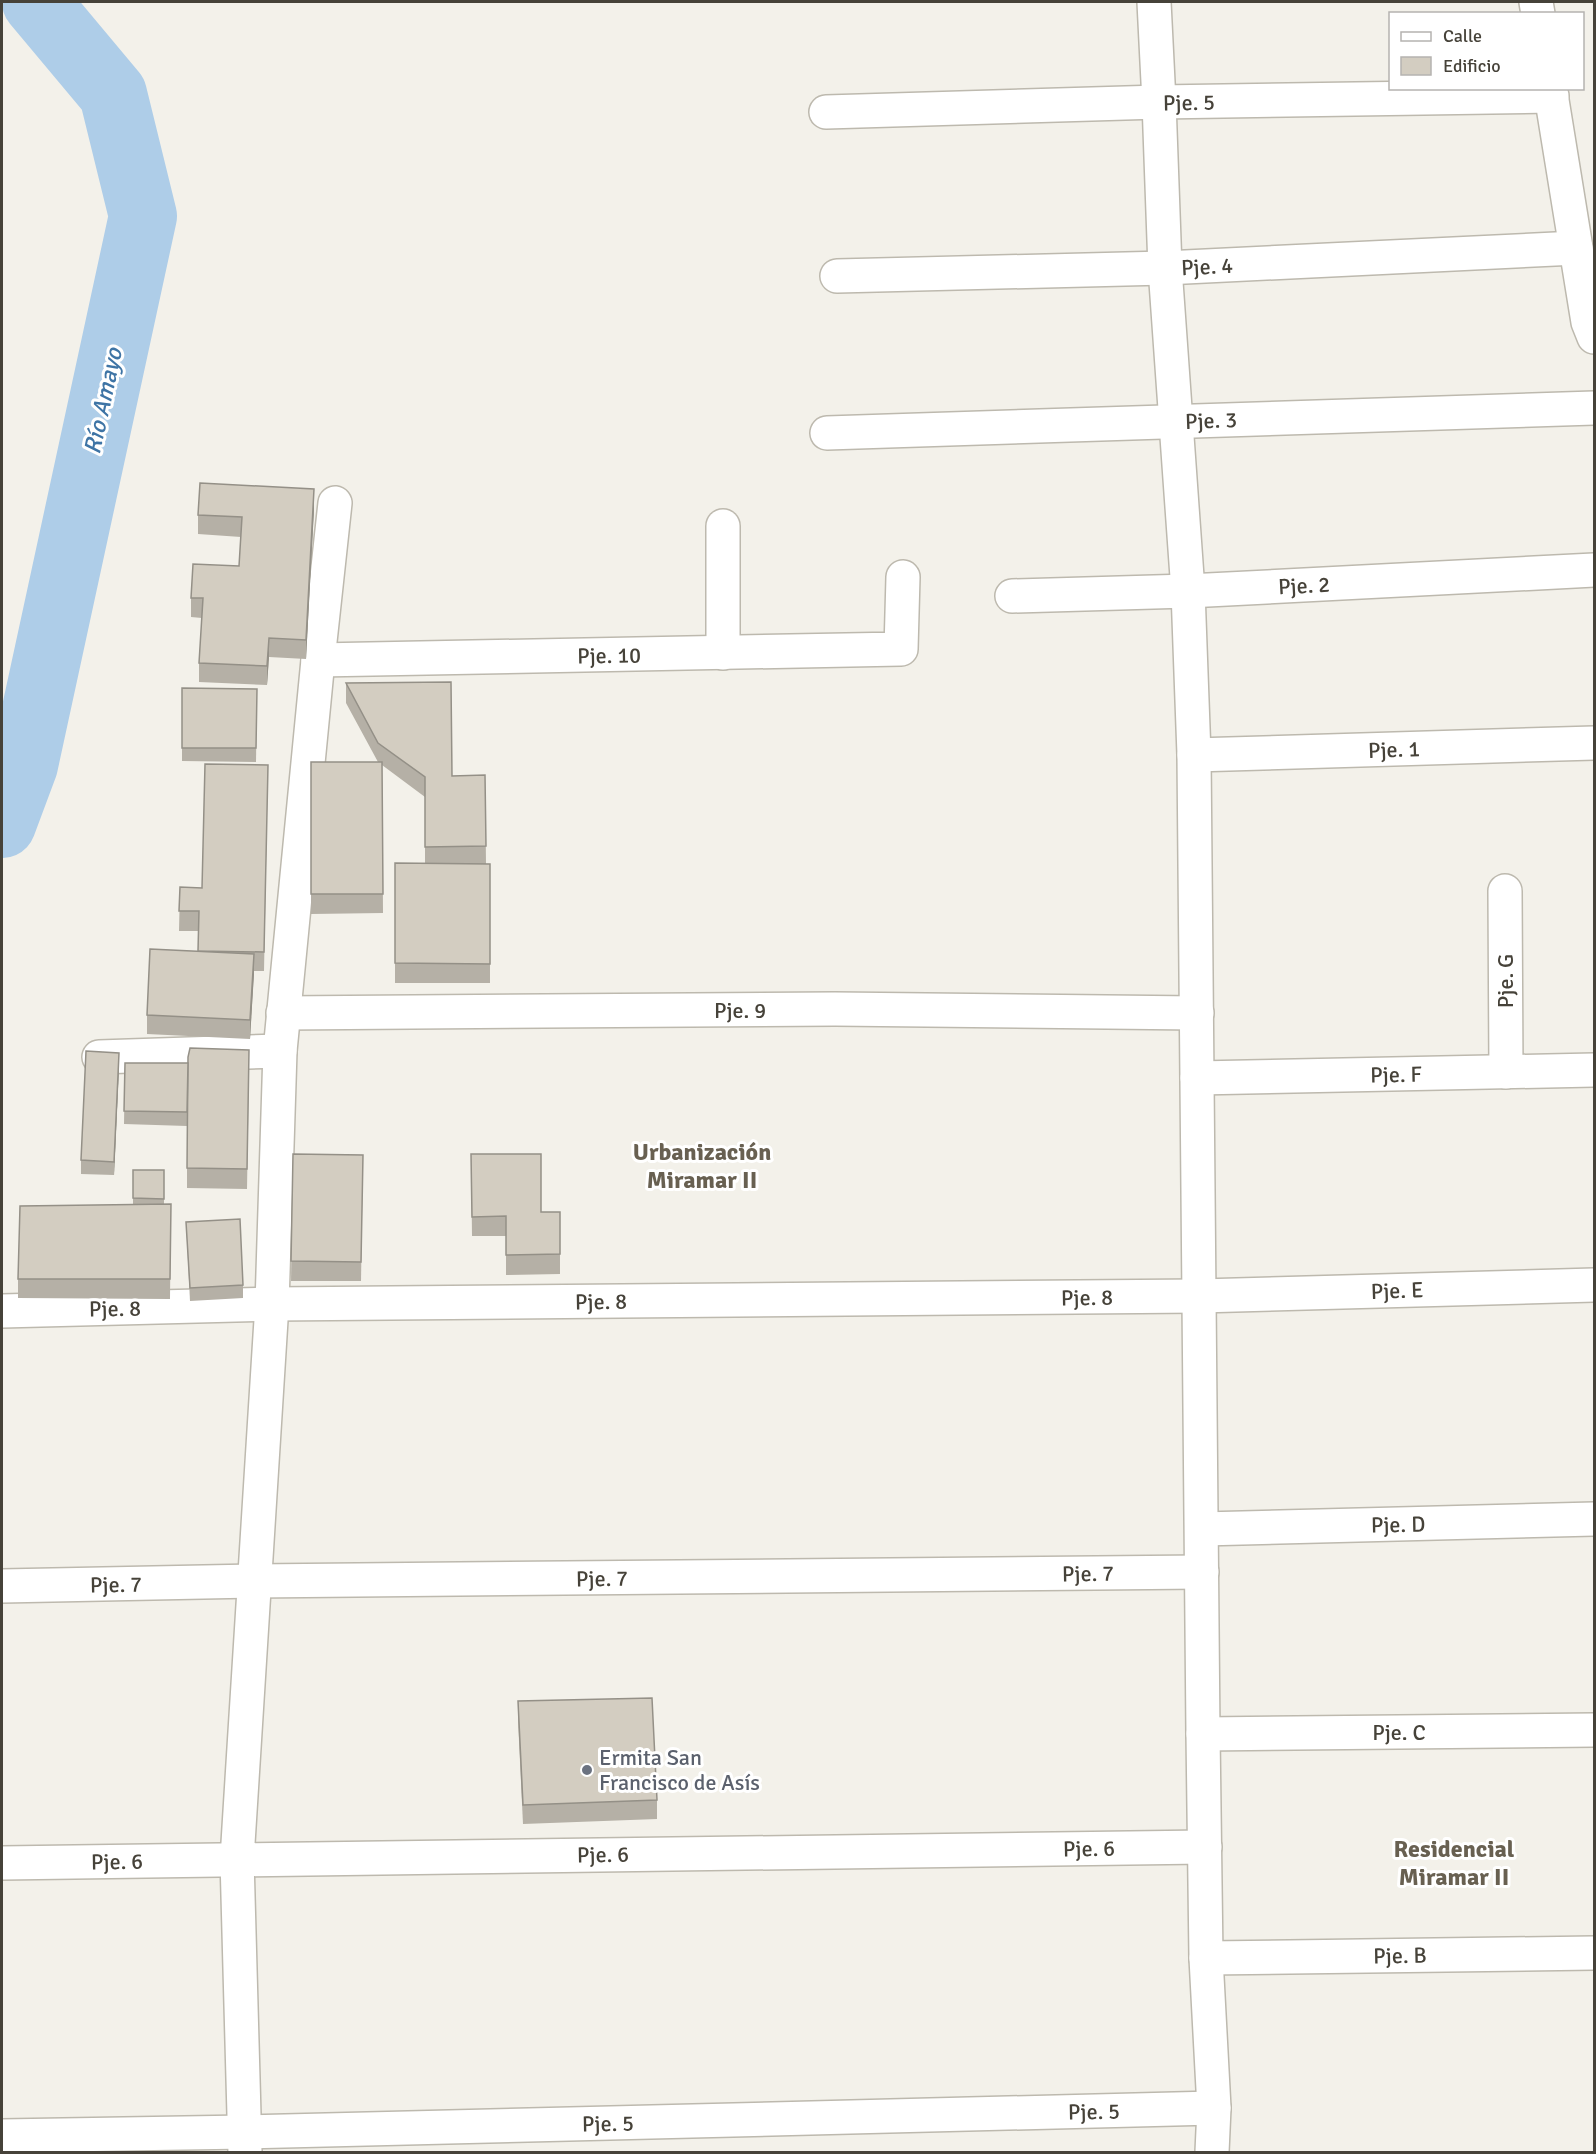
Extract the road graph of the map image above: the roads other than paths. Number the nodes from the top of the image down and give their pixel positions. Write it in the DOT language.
graph roads {
  1 [pos="1154,2"];
  2 [pos="1551,92"];
  3 [pos="1160,102"];
  4 [pos="826,112"];
  5 [pos="1576,248"];
  6 [pos="1165,268"];
  7 [pos="837,276"];
  8 [pos="1594,337"];
  9 [pos="1594,408"];
  10 [pos="1175,421"];
  11 [pos="827,433"];
  12 [pos="335,503"];
  13 [pos="723,526"];
  14 [pos="1594,570"];
  15 [pos="903,577"];
  16 [pos="1188,591"];
  17 [pos="1012,596"];
  18 [pos="723,653"];
  19 [pos="318,660"];
  20 [pos="1594,743"];
  21 [pos="1194,755"];
  22 [pos="1505,891"];
  23 [pos="283,1013"];
  24 [pos="1197,1013"];
  25 [pos="280,1051"];
  26 [pos="99,1057"];
  27 [pos="1594,1070"];
  28 [pos="1506,1072"];
  29 [pos="1197,1078"];
  30 [pos="1594,1285"];
  31 [pos="1200,1296"];
  32 [pos="272,1304"];
  33 [pos="2,1311"];
  34 [pos="1594,1519"];
  35 [pos="1202,1529"];
  36 [pos="1202,1572"];
  37 [pos="255,1581"];
  38 [pos="2,1586"];
  39 [pos="1594,1730"];
  40 [pos="1203,1734"];
  41 [pos="1205,1847"];
  42 [pos="237,1859"];
  43 [pos="2,1863"];
  44 [pos="1594,1953"];
  45 [pos="1206,1958"];
  46 [pos="1214,2108"];
  47 [pos="2,2136"];
  48 [pos="245,2142"];
  49 [pos="1212,2152"];
  1 -- 3 [label="street"];
  2 -- 3 [label="street, Pje. 5"];
  2 -- 5 [label="street"];
  3 -- 4 [label="street, Pje. 5"];
  3 -- 6 [label="street"];
  5 -- 6 [label="street, Pje. 4"];
  5 -- 8 [label="street"];
  6 -- 7 [label="street, Pje. 4"];
  6 -- 10 [label="street"];
  9 -- 10 [label="street, Pje. 3"];
  10 -- 11 [label="street, Pje. 3"];
  10 -- 16 [label="street"];
  12 -- 19 [label="street"];
  13 -- 18 [label="street"];
  14 -- 16 [label="street, Pje. 2"];
  15 -- 18 [label="street, Pje. 10"];
  16 -- 17 [label="street, Pje. 2"];
  16 -- 21 [label="street"];
  18 -- 19 [label="street, Pje. 10"];
  19 -- 23 [label="street"];
  20 -- 21 [label="street, Pje. 1"];
  21 -- 24 [label="street"];
  22 -- 28 [label="street, Pje. G"];
  23 -- 24 [label="street, Pje. 9"];
  23 -- 25 [label="street"];
  24 -- 29 [label="street"];
  25 -- 26 [label="street"];
  25 -- 32 [label="street"];
  27 -- 28 [label="street, Pje. F"];
  28 -- 29 [label="street, Pje. F"];
  29 -- 31 [label="street"];
  30 -- 31 [label="street, Pje. E"];
  31 -- 32 [label="street, Pje. 8"];
  31 -- 35 [label="street"];
  32 -- 33 [label="street, Pje. 8"];
  32 -- 37 [label="street"];
  34 -- 35 [label="street, Pje. D"];
  35 -- 36 [label="street"];
  36 -- 37 [label="street, Pje. 7"];
  36 -- 40 [label="street"];
  37 -- 38 [label="street, Pje. 7"];
  37 -- 42 [label="street"];
  39 -- 40 [label="street, Pje. C"];
  40 -- 41 [label="street"];
  41 -- 42 [label="street, Pje. 6"];
  41 -- 45 [label="street"];
  42 -- 43 [label="street, Pje. 6"];
  42 -- 48 [label="street"];
  44 -- 45 [label="street, Pje. B"];
  45 -- 46 [label="street"];
  46 -- 48 [label="street, Pje. 5"];
  46 -- 49 [label="street"];
  47 -- 48 [label="street, Pje. 5"];
}
